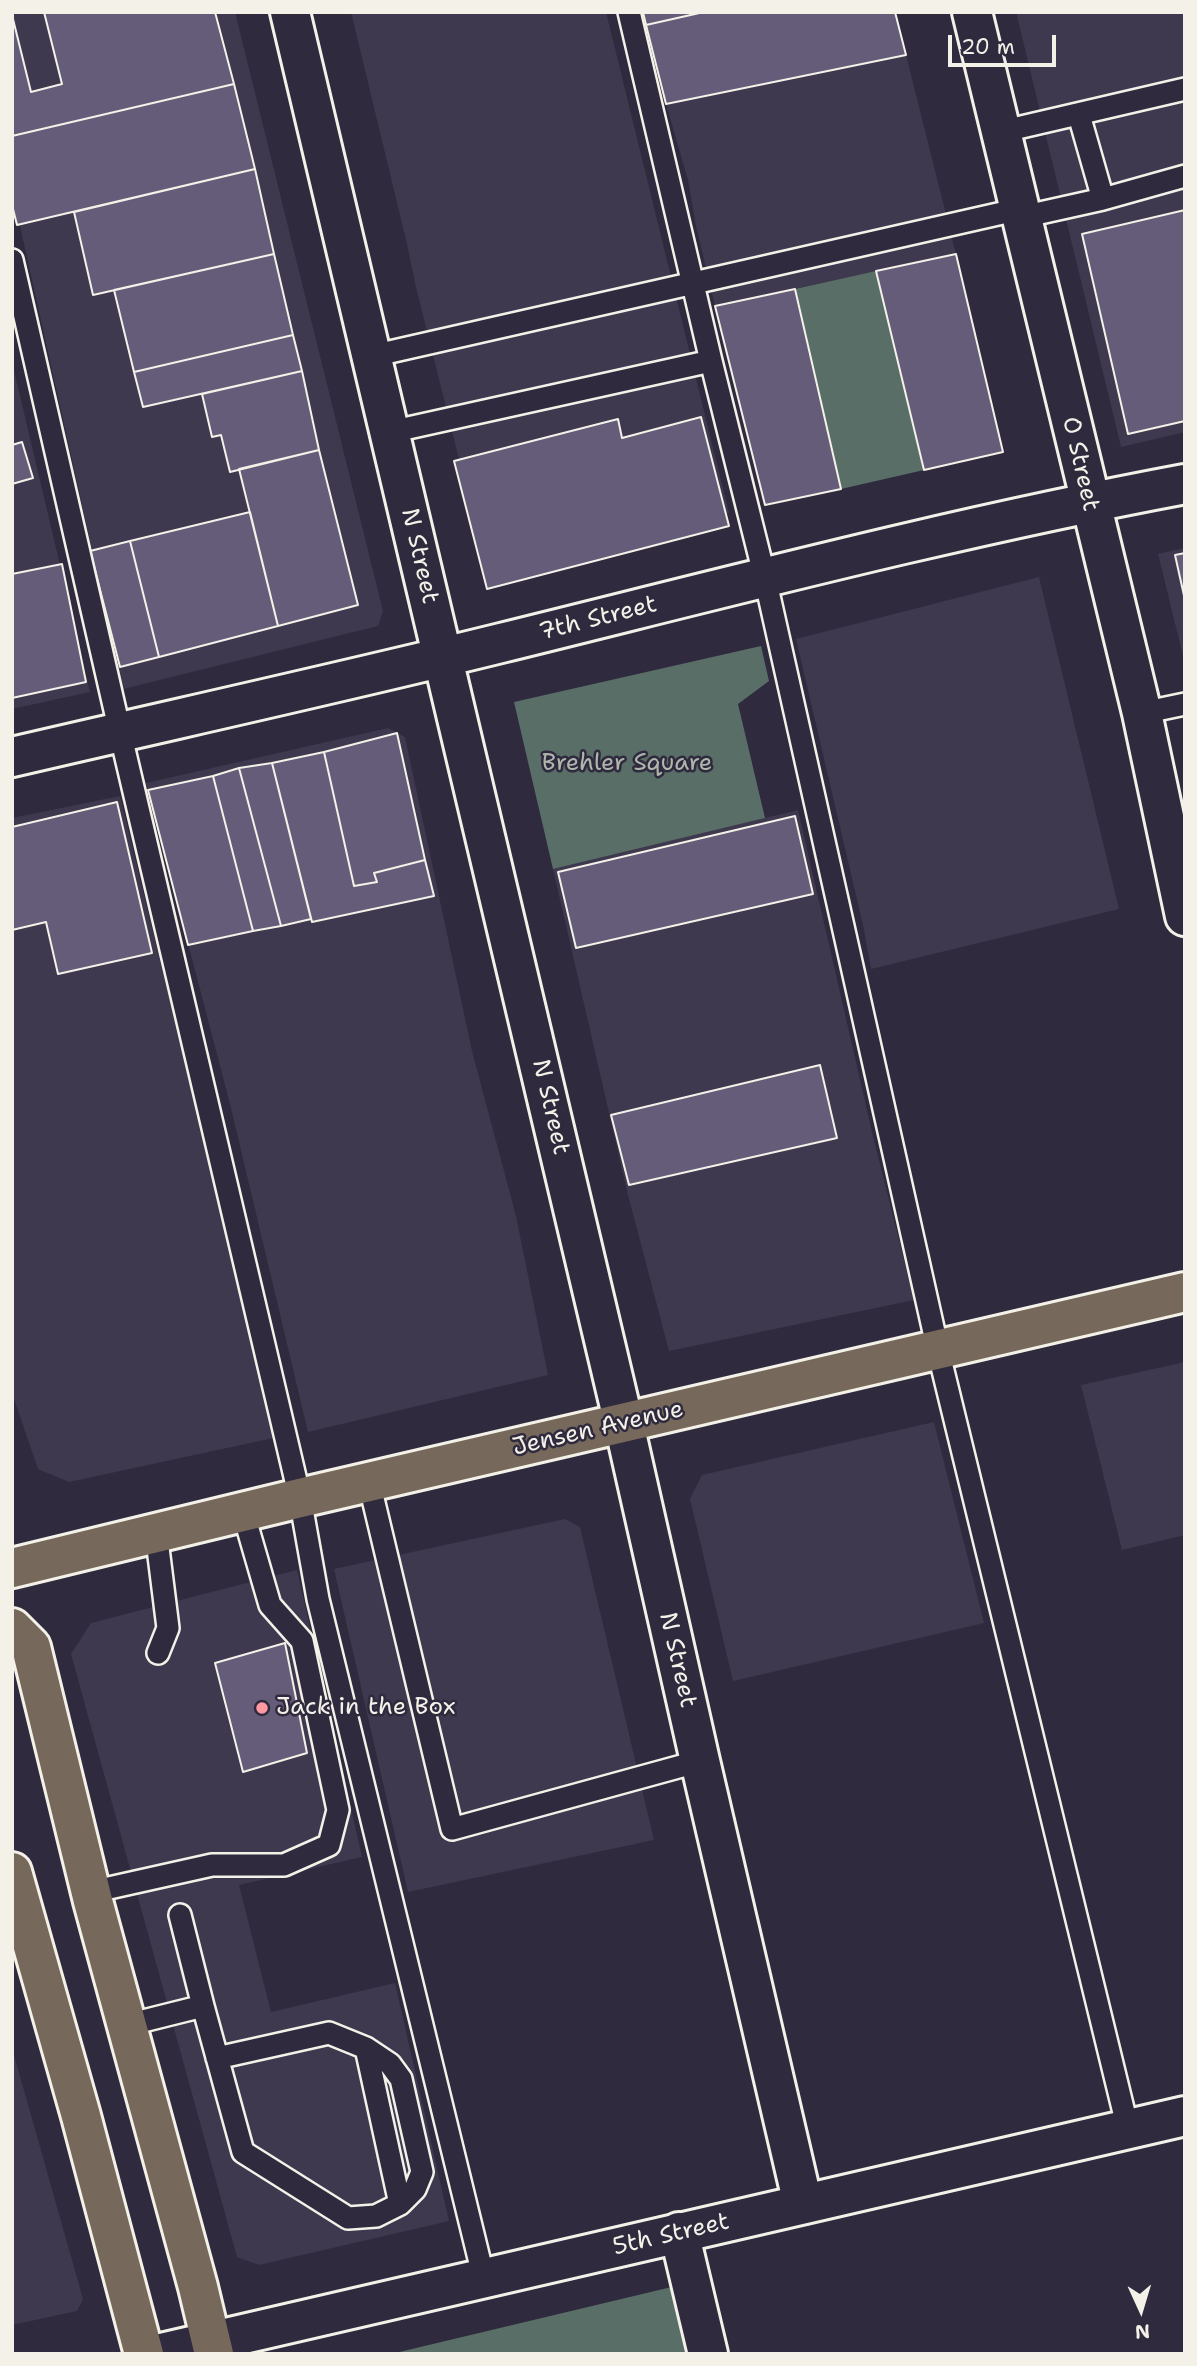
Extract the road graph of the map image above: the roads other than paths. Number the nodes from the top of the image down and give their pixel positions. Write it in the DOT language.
graph roads {
  1 [pos="290,12"];
  2 [pos="629,12"];
  3 [pos="972,12"];
  4 [pos="1185,89"];
  5 [pos="1079,115"];
  6 [pos="1000,132"];
  7 [pos="1185,176"];
  8 [pos="1103,199"];
  9 [pos="1021,213"];
  10 [pos="12,260"];
  11 [pos="692,284"];
  12 [pos="18,312"];
  13 [pos="372,356"];
  14 [pos="711,361"];
  15 [pos="390,432"];
  16 [pos="1185,484"];
  17 [pos="1089,502"];
  18 [pos="765,578"];
  19 [pos="443,657"];
  20 [pos="1185,704"];
  21 [pos="1142,713"];
  22 [pos="120,732"];
  23 [pos="12,757"];
  24 [pos="1185,916"];
  25 [pos="1185,1293"];
  26 [pos="939,1350"];
  27 [pos="624,1424"];
  28 [pos="369,1482"];
  29 [pos="300,1498"];
  30 [pos="243,1512"];
  31 [pos="156,1532"];
  32 [pos="12,1568"];
  33 [pos="12,1628"];
  34 [pos="158,1653"];
  35 [pos="700,1761"];
  36 [pos="14,1884"];
  37 [pos="91,1892"];
  38 [pos="180,1915"];
  39 [pos="203,2006"];
  40 [pos="127,2025"];
  41 [pos="217,2058"];
  42 [pos="1185,2116"];
  43 [pos="1128,2129"];
  44 [pos="803,2204"];
  45 [pos="679,2232"];
  46 [pos="484,2279"];
  47 [pos="213,2348"];
  48 [pos="144,2354"];
  49 [pos="157,2354"];
  50 [pos="708,2354"];
  1 -- 13 [label="street, N Street"];
  2 -- 11 [label="lane"];
  3 -- 6 [label="street, O Street"];
  4 -- 5 [label="lane"];
  5 -- 6 [label="lane"];
  5 -- 8 [label="lane"];
  6 -- 9 [label="street, O Street"];
  7 -- 8 [label="lane"];
  8 -- 9 [label="lane"];
  9 -- 11 [label="lane"];
  9 -- 17 [label="street, O Street"];
  10 -- 12 [label="lane"];
  11 -- 13 [label="lane"];
  11 -- 14 [label="lane"];
  12 -- 22 [label="lane"];
  13 -- 15 [label="street, N Street"];
  14 -- 15 [label="lane"];
  14 -- 18 [label="lane"];
  15 -- 19 [label="street, N Street"];
  16 -- 17 [label="street, 7th Street"];
  17 -- 18 [label="street, 7th Street"];
  17 -- 21 [label="street, O Street"];
  18 -- 19 [label="street, 7th Street"];
  18 -- 26 [label="lane"];
  19 -- 22 [label="street, 7th Street"];
  19 -- 27 [label="street, N Street"];
  20 -- 21 [label="lane"];
  21 -- 24 [label="street, O Street"];
  22 -- 23 [label="street, 7th Street"];
  22 -- 29 [label="lane"];
  25 -- 26 [label="main road, Jensen Avenue"];
  26 -- 27 [label="main road, Jensen Avenue"];
  26 -- 43 [label="lane"];
  27 -- 28 [label="main road, Jensen Avenue"];
  27 -- 35 [label="street, N Street"];
  28 -- 29 [label="main road, Jensen Avenue"];
  28 -- 35 [label="lane"];
  29 -- 30 [label="main road, Jensen Avenue"];
  29 -- 46 [label="lane"];
  30 -- 31 [label="main road, Jensen Avenue"];
  30 -- 37 [label="lane"];
  31 -- 32 [label="main road, Jensen Avenue"];
  31 -- 34 [label="lane"];
  33 -- 37 [label="main road"];
  35 -- 44 [label="street, N Street"];
  36 -- 48 [label="main road"];
  37 -- 40 [label="main road"];
  38 -- 39 [label="lane"];
  39 -- 40 [label="lane"];
  39 -- 41 [label="lane"];
  40 -- 47 [label="main road"];
  41 -- 41 [label="lane"];
  42 -- 43 [label="street, 5th Street"];
  43 -- 44 [label="street, 5th Street"];
  44 -- 45 [label="street, 5th Street"];
  45 -- 46 [label="street, 5th Street"];
  45 -- 50 [label="street"];
  46 -- 47 [label="street, 5th Street"];
  47 -- 49 [label="street, 5th Street"];
}
